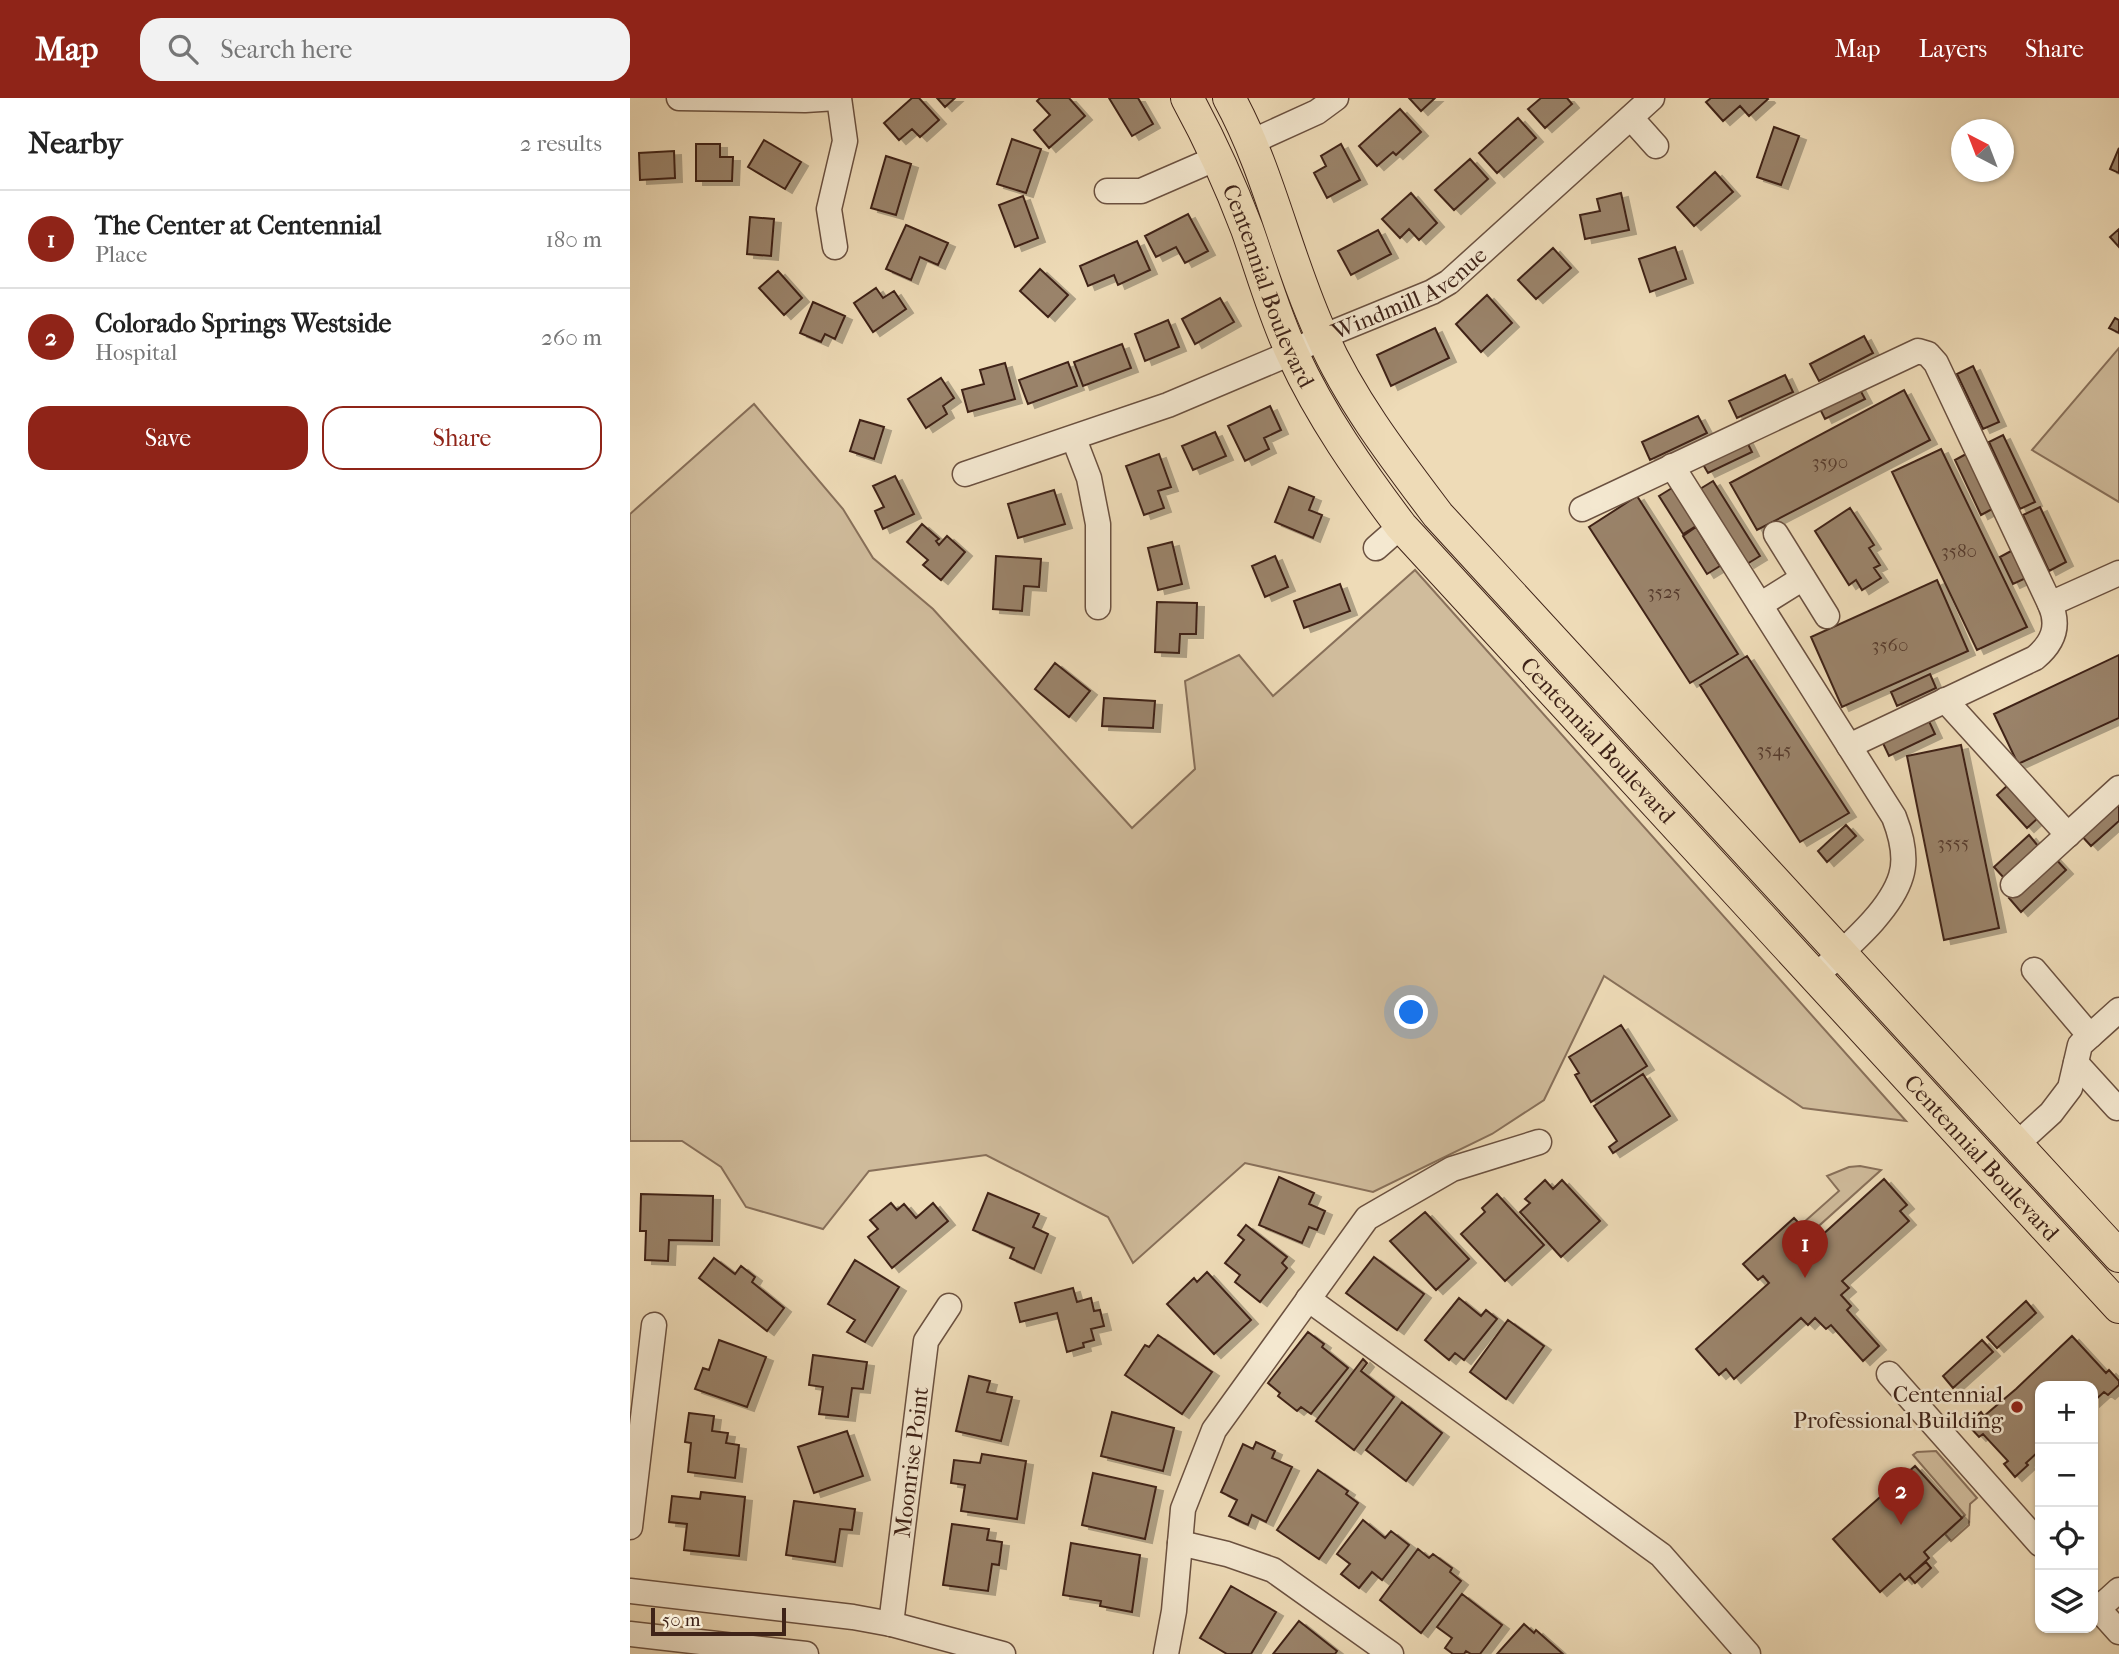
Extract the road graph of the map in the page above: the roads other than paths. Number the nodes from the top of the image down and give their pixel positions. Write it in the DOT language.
graph roads {
  1 [pos="679,98"];
  2 [pos="838,98"];
  3 [pos="1187,98"];
  4 [pos="1228,98"];
  5 [pos="1336,98"];
  6 [pos="1652,98"];
  7 [pos="1631,118"];
  8 [pos="1249,144"];
  9 [pos="1656,146"];
  10 [pos="1217,158"];
  11 [pos="1107,191"];
  12 [pos="835,247"];
  13 [pos="1322,337"];
  14 [pos="1292,353"];
  15 [pos="1074,439"];
  16 [pos="1672,466"];
  17 [pos="965,474"];
  18 [pos="1581,509"];
  19 [pos="1401,526"];
  20 [pos="1776,534"];
  21 [pos="1376,548"];
  22 [pos="2119,573"];
  23 [pos="1803,578"];
  24 [pos="2049,604"];
  25 [pos="1760,606"];
  26 [pos="1098,607"];
  27 [pos="1827,616"];
  28 [pos="1945,700"];
  29 [pos="1849,746"];
  30 [pos="2119,788"];
  31 [pos="2068,835"];
  32 [pos="2012,885"];
  33 [pos="1842,952"];
  34 [pos="2034,970"];
  35 [pos="1816,976"];
  36 [pos="2119,1010"];
  37 [pos="2090,1036"];
  38 [pos="2076,1063"];
  39 [pos="2118,1108"];
  40 [pos="1539,1142"];
  41 [pos="2017,1144"];
  42 [pos="2119,1255"];
  43 [pos="1308,1299"];
  44 [pos="950,1306"];
  45 [pos="2119,1307"];
  46 [pos="654,1325"];
  47 [pos="1889,1374"];
  48 [pos="630,1527"];
  49 [pos="2035,1538"];
  50 [pos="1180,1543"];
  51 [pos="2119,1590"];
  52 [pos="630,1591"];
  53 [pos="2098,1604"];
  54 [pos="2098,1609"];
  55 [pos="891,1624"];
  56 [pos="2118,1628"];
  57 [pos="630,1634"];
  58 [pos="806,1654"];
  59 [pos="1003,1654"];
  60 [pos="1166,1654"];
  61 [pos="1391,1654"];
  62 [pos="1748,1654"];
  1 -- 2 [label="street"];
  2 -- 12 [label="street"];
  3 -- 10 [label="main road, Centennial Boulevard"];
  4 -- 8 [label="main road, Centennial Boulevard"];
  5 -- 8 [label="street"];
  6 -- 7 [label="street, Windmill Avenue"];
  7 -- 9 [label="street"];
  7 -- 13 [label="street, Windmill Avenue"];
  8 -- 13 [label="main road, Centennial Boulevard"];
  10 -- 11 [label="street"];
  10 -- 14 [label="main road, Centennial Boulevard"];
  13 -- 14 [label="street, Windmill Avenue"];
  13 -- 33 [label="main road, Centennial Boulevard"];
  14 -- 15 [label="street, Windmill Avenue"];
  14 -- 19 [label="main road, Centennial Boulevard"];
  15 -- 17 [label="street, Windmill Avenue"];
  15 -- 26 [label="street"];
  16 -- 18 [label="street"];
  16 -- 24 [label="street"];
  16 -- 25 [label="street"];
  19 -- 21 [label="street"];
  19 -- 35 [label="main road, Centennial Boulevard"];
  20 -- 23 [label="street"];
  22 -- 24 [label="street"];
  23 -- 25 [label="street"];
  23 -- 27 [label="street"];
  24 -- 28 [label="street"];
  25 -- 29 [label="street"];
  28 -- 29 [label="street"];
  28 -- 31 [label="street"];
  29 -- 33 [label="street"];
  30 -- 31 [label="street"];
  31 -- 32 [label="street"];
  33 -- 35 [label="street"];
  33 -- 41 [label="main road, Centennial Boulevard"];
  34 -- 37 [label="street"];
  35 -- 45 [label="main road, Centennial Boulevard"];
  36 -- 37 [label="street"];
  37 -- 38 [label="street"];
  38 -- 39 [label="street"];
  38 -- 41 [label="street"];
  40 -- 43 [label="street"];
  41 -- 42 [label="main road, Centennial Boulevard"];
  43 -- 50 [label="street"];
  43 -- 62 [label="street"];
  44 -- 55 [label="street, Moonrise Point"];
  46 -- 48 [label="street"];
  47 -- 49 [label="street"];
  50 -- 60 [label="street"];
  50 -- 61 [label="street"];
  51 -- 53 [label="street"];
  52 -- 55 [label="street"];
  54 -- 56 [label="street"];
  55 -- 59 [label="street"];
  57 -- 58 [label="street"];
}
